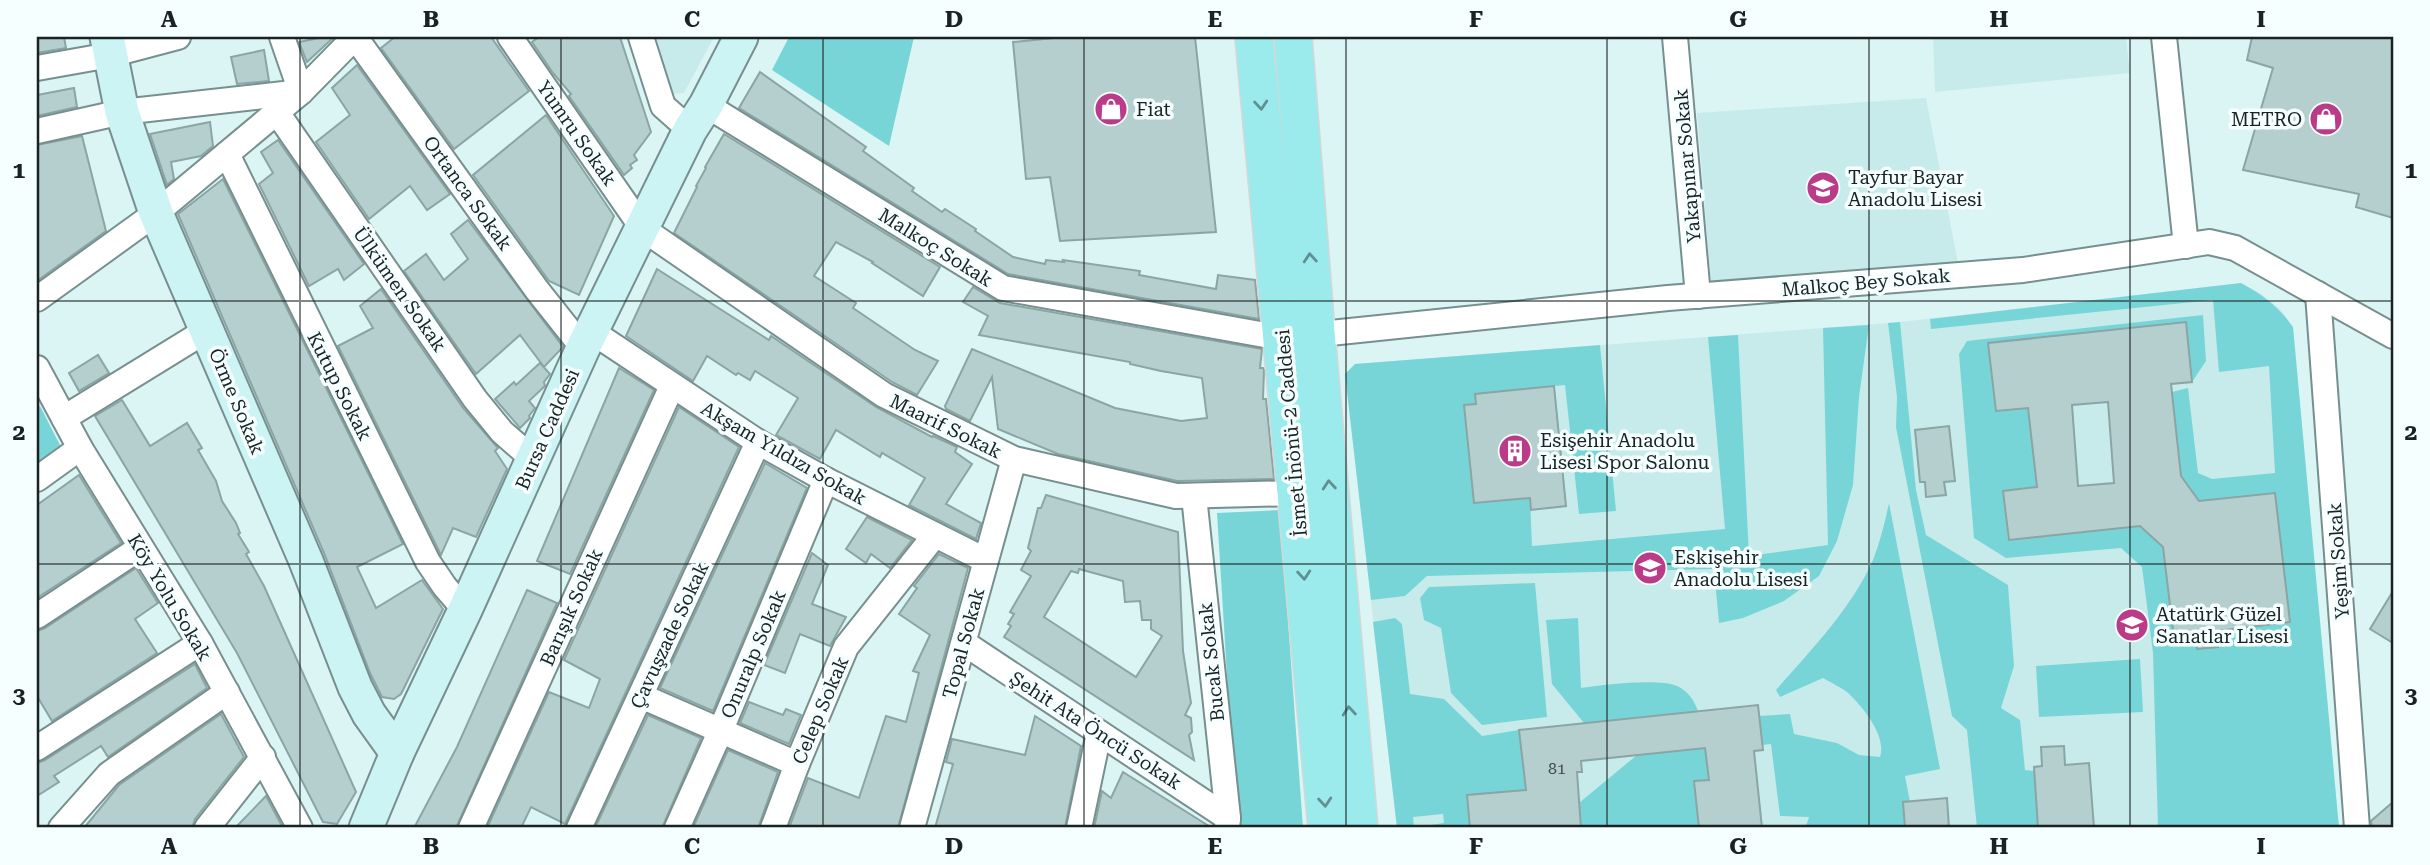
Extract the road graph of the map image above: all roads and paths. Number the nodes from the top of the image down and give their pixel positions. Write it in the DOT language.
graph roads {
  1 [pos="178,37"];
  2 [pos="282,37"];
  3 [pos="355,37"];
  4 [pos="510,37"];
  5 [pos="640,37"];
  6 [pos="741,37"];
  7 [pos="1254,37"];
  8 [pos="1293,37"];
  9 [pos="1675,37"];
  10 [pos="2164,37"];
  11 [pos="108,46"];
  12 [pos="37,68"];
  13 [pos="301,92"];
  14 [pos="276,111"];
  15 [pos="122,112"];
  16 [pos="698,117"];
  17 [pos="37,131"];
  18 [pos="226,155"];
  19 [pos="156,213"];
  20 [pos="643,229"];
  21 [pos="2186,246"];
  22 [pos="2318,294"];
  23 [pos="1698,296"];
  24 [pos="37,299"];
  25 [pos="207,330"];
  26 [pos="1299,335"];
  27 [pos="2393,336"];
  28 [pos="587,340"];
  29 [pos="38,374"];
  30 [pos="672,386"];
  31 [pos="64,418"];
  32 [pos="758,442"];
  33 [pos="80,448"];
  34 [pos="533,459"];
  35 [pos="1014,459"];
  36 [pos="37,479"];
  37 [pos="826,480"];
  38 [pos="1296,493"];
  39 [pos="1194,496"];
  40 [pos="935,535"];
  41 [pos="140,548"];
  42 [pos="985,560"];
  43 [pos="465,610"];
  44 [pos="37,616"];
  45 [pos="200,643"];
  46 [pos="964,643"];
  47 [pos="227,692"];
  48 [pos="641,696"];
  49 [pos="720,732"];
  50 [pos="1099,733"];
  51 [pos="37,748"];
  52 [pos="397,753"];
  53 [pos="263,757"];
  54 [pos="797,764"];
  55 [pos="1227,823"];
  56 [pos="61,828"];
  57 [pos="207,828"];
  58 [pos="300,828"];
  59 [pos="366,828"];
  60 [pos="471,828"];
  61 [pos="579,828"];
  62 [pos="677,828"];
  63 [pos="773,828"];
  64 [pos="912,828"];
  65 [pos="1079,828"];
  66 [pos="1328,828"];
  67 [pos="1359,828"];
  68 [pos="2357,828"];
  1 -- 11 [label="street"];
  2 -- 13 [label="street"];
  3 -- 13 [label="street"];
  3 -- 28 [label="street, Ortanca Sokak"];
  4 -- 20 [label="street, Yumru Sokak"];
  5 -- 16 [label="street, Malkoç Sokak"];
  6 -- 16 [label="main road, Bursa Caddesi"];
  7 -- 26 [label="main road, İsmet İnönü-2 Caddesi, one-way"];
  26 -- 8 [label="main road, İsmet İnönü-2 Caddesi, one-way"];
  9 -- 23 [label="street, Yakapınar Sokak"];
  10 -- 21 [label="street"];
  11 -- 12 [label="street"];
  11 -- 15 [label="main road, Örme Sokak"];
  13 -- 14 [label="street"];
  13 -- 15 [label="street"];
  14 -- 18 [label="street"];
  14 -- 34 [label="street, Ülkümen Sokak"];
  15 -- 17 [label="street"];
  15 -- 19 [label="main road, Örme Sokak"];
  16 -- 20 [label="main road, Bursa Caddesi"];
  16 -- 26 [label="street, Malkoç Sokak"];
  18 -- 19 [label="street"];
  18 -- 43 [label="street, Kutup Sokak"];
  19 -- 24 [label="street"];
  19 -- 25 [label="main road, Örme Sokak"];
  20 -- 28 [label="main road, Bursa Caddesi"];
  20 -- 35 [label="street, Maarif Sokak"];
  21 -- 22 [label="street, Malkoç Bey Sokak"];
  21 -- 23 [label="street, Malkoç Bey Sokak"];
  22 -- 27 [label="street, Malkoç Bey Sokak"];
  22 -- 68 [label="street, Yeşim Sokak"];
  23 -- 26 [label="street, Malkoç Bey Sokak"];
  25 -- 31 [label="street"];
  25 -- 52 [label="main road, Örme Sokak"];
  26 -- 38 [label="main road, İsmet İnönü-2 Caddesi"];
  67 -- 26 [label="main road, İsmet İnönü-2 Caddesi, one-way"];
  28 -- 30 [label="street, Akşam Yıldızı Sokak"];
  28 -- 34 [label="main road, Bursa Caddesi"];
  29 -- 31 [label="street, Köy Yolu Sokak"];
  30 -- 32 [label="street, Akşam Yıldızı Sokak"];
  30 -- 60 [label="street, Barışık Sokak"];
  31 -- 33 [label="street, Köy Yolu Sokak"];
  32 -- 37 [label="street, Akşam Yıldızı Sokak"];
  32 -- 48 [label="street, Çavuşzade Sokak"];
  33 -- 36 [label="street"];
  33 -- 41 [label="street, Köy Yolu Sokak"];
  34 -- 43 [label="main road, Bursa Caddesi"];
  35 -- 39 [label="street, Maarif Sokak"];
  35 -- 42 [label="street, Topal Sokak"];
  37 -- 40 [label="street, Akşam Yıldızı Sokak"];
  37 -- 49 [label="street, Onuralp Sokak"];
  38 -- 39 [label="street, Maarif Sokak"];
  38 -- 66 [label="main road, İsmet İnönü-2 Caddesi, one-way"];
  39 -- 55 [label="street, Bucak Sokak"];
  40 -- 42 [label="street, Akşam Yıldızı Sokak"];
  40 -- 54 [label="street, Celep Sokak"];
  41 -- 44 [label="street"];
  41 -- 45 [label="street, Köy Yolu Sokak"];
  42 -- 46 [label="street, Topal Sokak"];
  43 -- 52 [label="main road, Bursa Caddesi"];
  45 -- 47 [label="street, Köy Yolu Sokak"];
  45 -- 51 [label="street"];
  46 -- 50 [label="street, Şehit Ata Öncü Sokak"];
  46 -- 64 [label="street, Topal Sokak"];
  47 -- 53 [label="street, Köy Yolu Sokak"];
  47 -- 56 [label="street"];
  48 -- 49 [label="street"];
  48 -- 61 [label="street, Çavuşzade Sokak"];
  49 -- 54 [label="street"];
  49 -- 62 [label="street, Onuralp Sokak"];
  50 -- 55 [label="street, Şehit Ata Öncü Sokak"];
  50 -- 65 [label="street"];
  52 -- 59 [label="main road, Bursa Caddesi"];
  53 -- 57 [label="street"];
  53 -- 58 [label="street, Köy Yolu Sokak"];
  54 -- 63 [label="street, Celep Sokak"];
}
